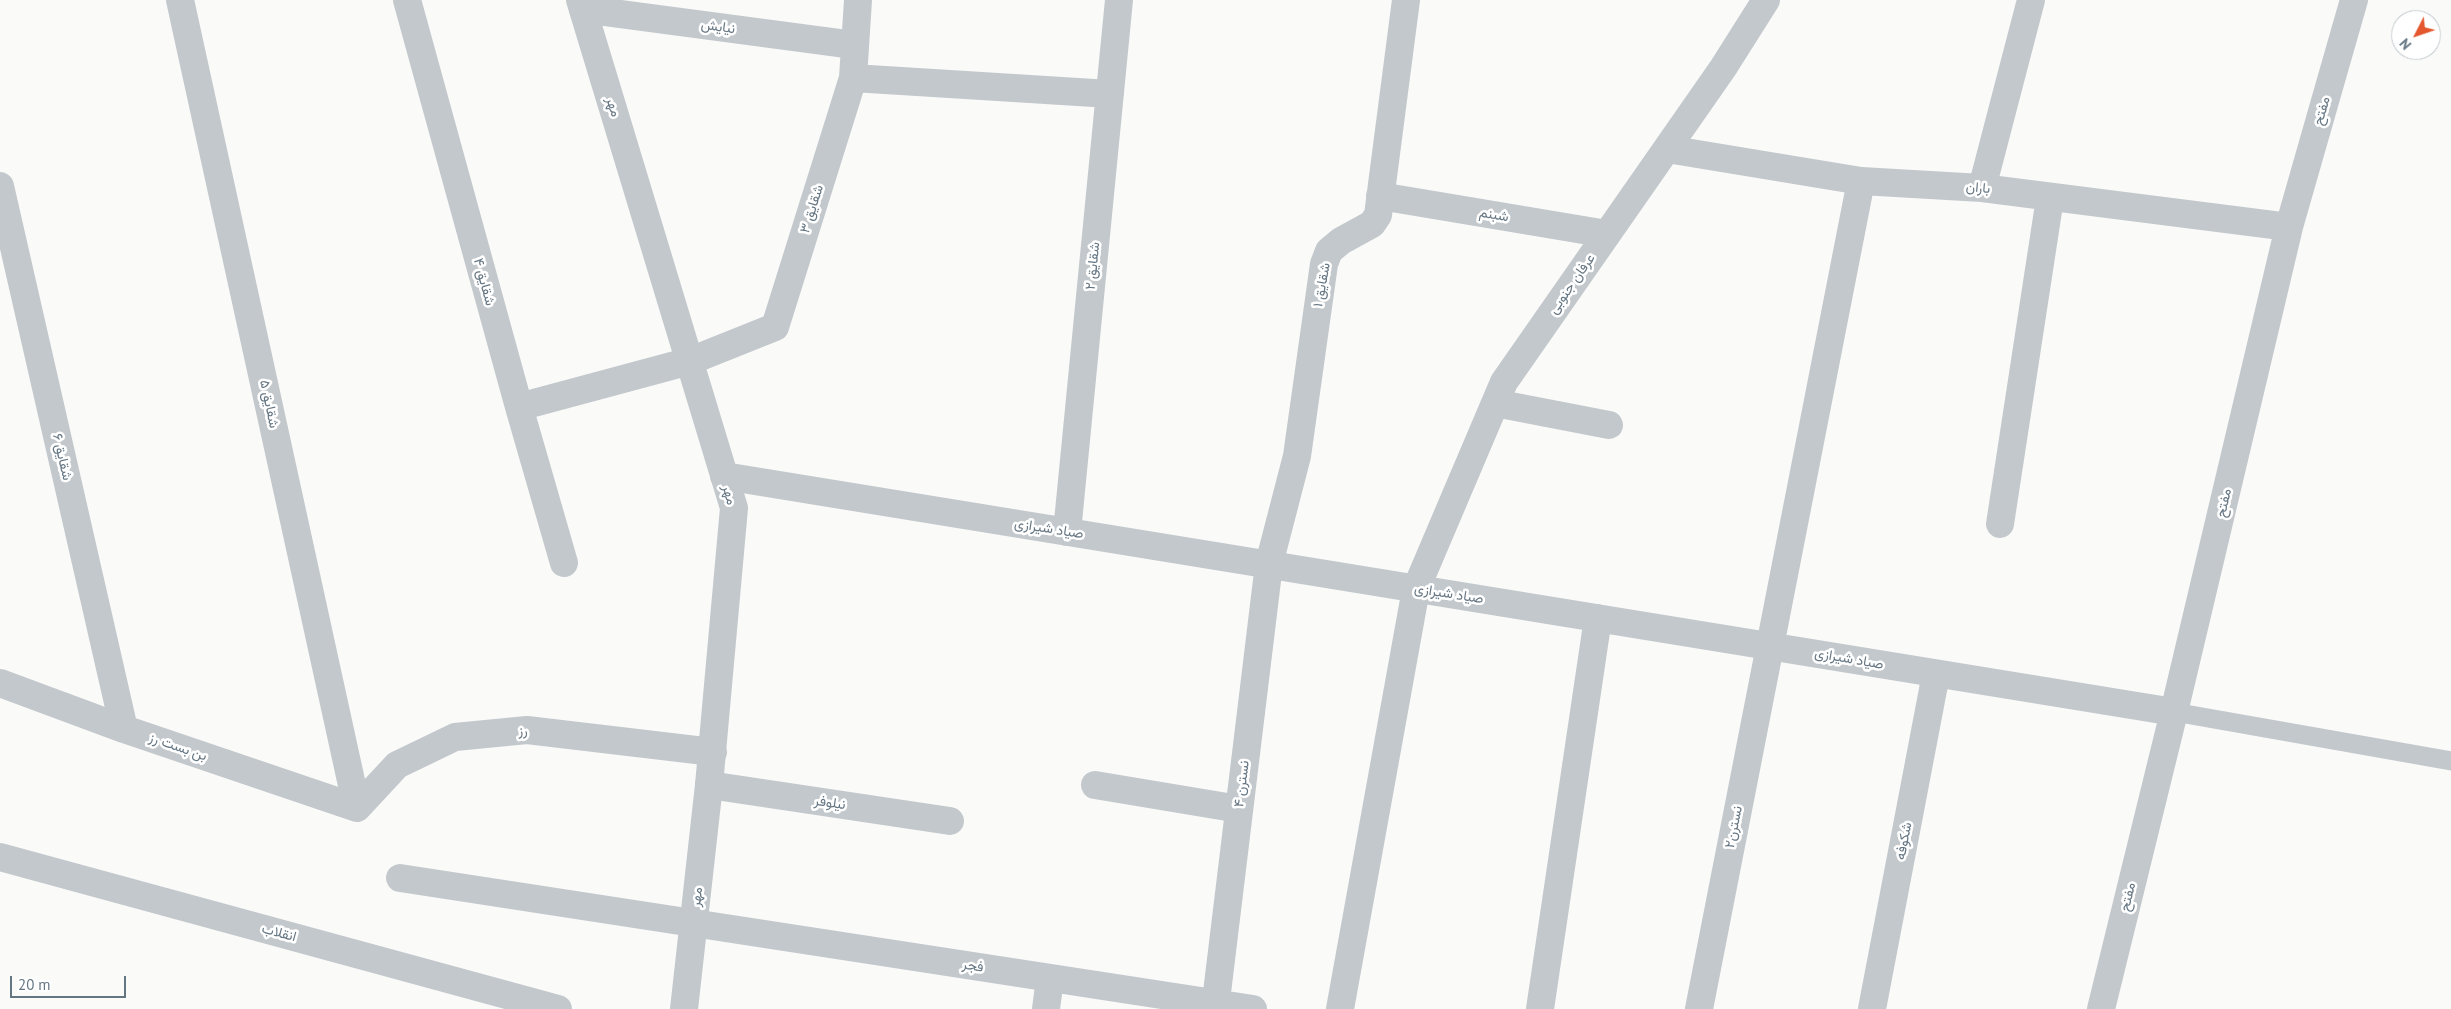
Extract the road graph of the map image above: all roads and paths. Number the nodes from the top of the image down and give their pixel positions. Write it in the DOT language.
graph roads {
  1 [pos="180,0"];
  2 [pos="407,0"];
  3 [pos="858,0"];
  4 [pos="1119,0"];
  5 [pos="1406,0"];
  6 [pos="1766,0"];
  7 [pos="2031,0"];
  8 [pos="2354,0"];
  9 [pos="581,4"];
  10 [pos="854,45"];
  11 [pos="853,78"];
  12 [pos="1110,94"];
  13 [pos="1667,149"];
  14 [pos="1861,181"];
  15 [pos="0,186"];
  16 [pos="1982,188"];
  17 [pos="1380,196"];
  18 [pos="2050,198"];
  19 [pos="2289,227"];
  20 [pos="1607,234"];
  21 [pos="690,361"];
  22 [pos="1495,403"];
  23 [pos="518,408"];
  24 [pos="1609,425"];
  25 [pos="724,476"];
  26 [pos="2000,524"];
  27 [pos="1067,532"];
  28 [pos="564,563"];
  29 [pos="1268,564"];
  30 [pos="1416,589"];
  31 [pos="1598,618"];
  32 [pos="1770,646"];
  33 [pos="1936,674"];
  34 [pos="0,683"];
  35 [pos="2174,712"];
  36 [pos="124,729"];
  37 [pos="713,752"];
  38 [pos="2451,761"];
  39 [pos="709,785"];
  40 [pos="1095,785"];
  41 [pos="357,808"];
  42 [pos="1239,809"];
  43 [pos="950,820"];
  44 [pos="0,857"];
  45 [pos="400,878"];
  46 [pos="694,924"];
  47 [pos="1050,978"];
  48 [pos="1215,1006"];
  49 [pos="558,1009"];
  50 [pos="684,1009"];
  51 [pos="1046,1009"];
  52 [pos="1253,1009"];
  53 [pos="1340,1009"];
  54 [pos="1540,1009"];
  55 [pos="1699,1009"];
  56 [pos="1872,1009"];
  57 [pos="2101,1009"];
  1 -- 41 [label="street, شقایق ۵"];
  2 -- 23 [label="street, شقایق ۴"];
  3 -- 10 [label="street, شقایق ۳"];
  4 -- 12 [label="street, شقایق ۲"];
  5 -- 17 [label="street, شقایق ۱"];
  6 -- 13 [label="street, عرفان جنوبی"];
  7 -- 16 [label="street"];
  8 -- 19 [label="street, مفتح"];
  9 -- 10 [label="street, نیایش"];
  9 -- 21 [label="street, مهر"];
  10 -- 11 [label="street, شقایق ۳"];
  11 -- 12 [label="street"];
  11 -- 21 [label="street, شقایق ۳"];
  12 -- 27 [label="street, شقایق ۲"];
  13 -- 14 [label="street, باران"];
  13 -- 20 [label="street, عرفان جنوبی"];
  14 -- 16 [label="street, باران"];
  14 -- 32 [label="street, نسترن۲"];
  15 -- 36 [label="street, شقایق ۶"];
  16 -- 18 [label="street, باران"];
  17 -- 20 [label="street, شبنم"];
  17 -- 29 [label="street, شقایق ۱"];
  18 -- 19 [label="street, باران"];
  18 -- 26 [label="street"];
  19 -- 35 [label="street, مفتح"];
  20 -- 22 [label="street, عرفان جنوبی"];
  21 -- 23 [label="street"];
  21 -- 25 [label="street, مهر"];
  22 -- 24 [label="street"];
  22 -- 30 [label="street, عرفان جنوبی"];
  23 -- 28 [label="street, شقایق ۴"];
  25 -- 27 [label="street, صیاد شیرازی"];
  25 -- 37 [label="street, مهر"];
  27 -- 29 [label="street, صیاد شیرازی"];
  29 -- 30 [label="street, صیاد شیرازی"];
  29 -- 42 [label="street, نسترن ۴"];
  30 -- 31 [label="street, صیاد شیرازی"];
  30 -- 53 [label="street, عرفان جنوبی"];
  31 -- 32 [label="street, صیاد شیرازی"];
  31 -- 54 [label="street"];
  32 -- 33 [label="street, صیاد شیرازی"];
  32 -- 55 [label="street, نسترن۲"];
  33 -- 35 [label="street, صیاد شیرازی"];
  33 -- 56 [label="street, شکوفه"];
  34 -- 36 [label="street, بن بست رز"];
  35 -- 38 [label="lane"];
  35 -- 57 [label="street, مفتح"];
  36 -- 41 [label="street, بن بست رز"];
  37 -- 39 [label="street, مهر"];
  37 -- 41 [label="street, رز"];
  39 -- 43 [label="street, نیلوفر"];
  39 -- 46 [label="street, مهر"];
  40 -- 42 [label="street"];
  42 -- 48 [label="street, نسترن ۴"];
  44 -- 49 [label="street, انقلاب"];
  45 -- 46 [label="street, فجر"];
  46 -- 47 [label="street, فجر"];
  46 -- 50 [label="street, مهر"];
  47 -- 48 [label="street, فجر"];
  47 -- 51 [label="street"];
  48 -- 52 [label="street, فجر"];
}
